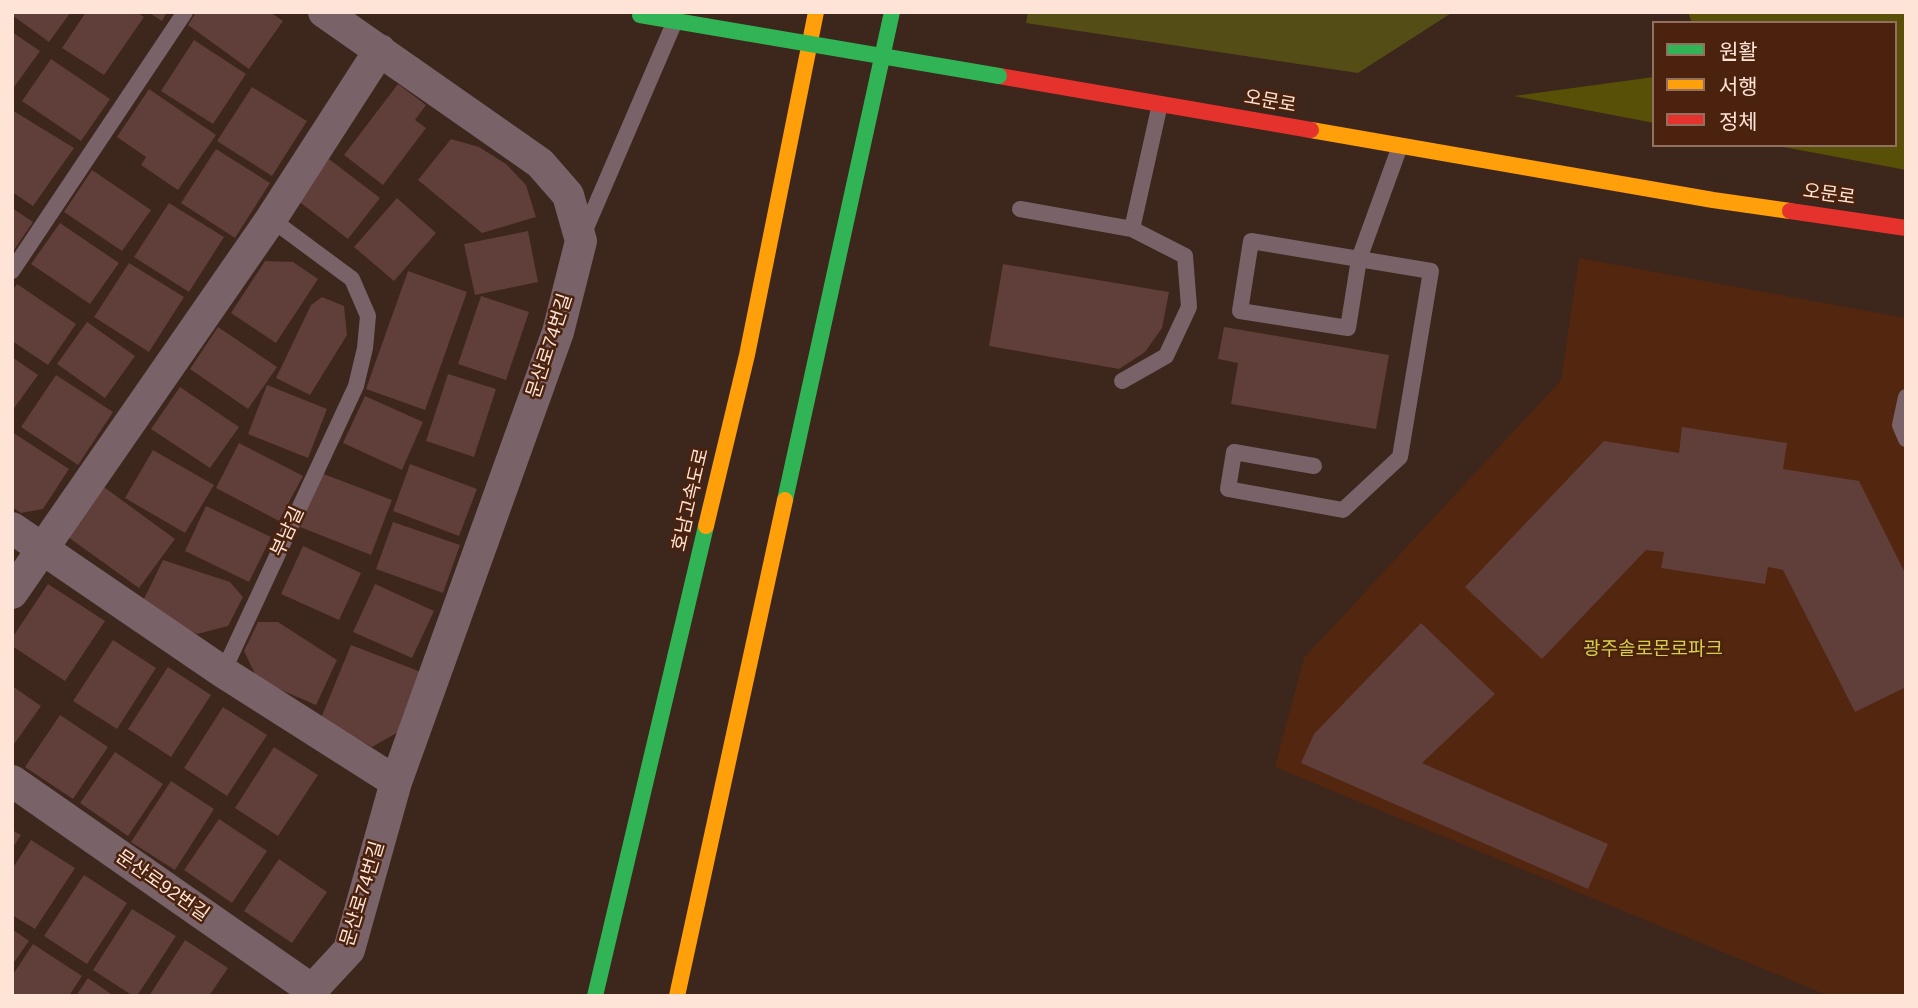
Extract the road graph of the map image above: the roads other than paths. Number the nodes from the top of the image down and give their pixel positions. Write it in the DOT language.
graph roads {
  1 [pos="184,12"];
  2 [pos="324,12"];
  3 [pos="678,12"];
  4 [pos="816,12"];
  5 [pos="892,12"];
  6 [pos="634,13"];
  7 [pos="380,50"];
  8 [pos="1160,104"];
  9 [pos="1400,146"];
  10 [pos="1020,209"];
  11 [pos="271,219"];
  12 [pos="1906,228"];
  13 [pos="1132,229"];
  14 [pos="581,241"];
  15 [pos="1359,259"];
  16 [pos="12,271"];
  17 [pos="1122,381"];
  18 [pos="1906,397"];
  19 [pos="1906,439"];
  20 [pos="1314,466"];
  21 [pos="12,528"];
  22 [pos="42,549"];
  23 [pos="12,593"];
  24 [pos="223,672"];
  25 [pos="12,781"];
  26 [pos="396,782"];
  27 [pos="312,993"];
  28 [pos="596,996"];
  29 [pos="677,996"];
  1 -- 16 [label="lane"];
  2 -- 7 [label="street, 문산로74번길"];
  3 -- 14 [label="lane"];
  4 -- 28 [label="main road, 호남고속도로"];
  5 -- 29 [label="main road"];
  6 -- 8 [label="main road, 오문로, bridge"];
  7 -- 11 [label="street"];
  7 -- 14 [label="street, 문산로74번길"];
  8 -- 9 [label="main road, 오문로"];
  8 -- 13 [label="lane"];
  9 -- 12 [label="main road, 오문로"];
  9 -- 15 [label="lane"];
  10 -- 13 [label="lane"];
  11 -- 22 [label="street"];
  11 -- 24 [label="lane, 부남길"];
  13 -- 17 [label="lane"];
  14 -- 26 [label="street, 문산로74번길"];
  15 -- 15 [label="lane"];
  15 -- 20 [label="lane"];
  18 -- 19 [label="lane"];
  21 -- 22 [label="street"];
  22 -- 23 [label="street"];
  22 -- 24 [label="street"];
  24 -- 26 [label="street"];
  25 -- 27 [label="street, 문산로92번길"];
  26 -- 27 [label="street, 문산로74번길"];
}
